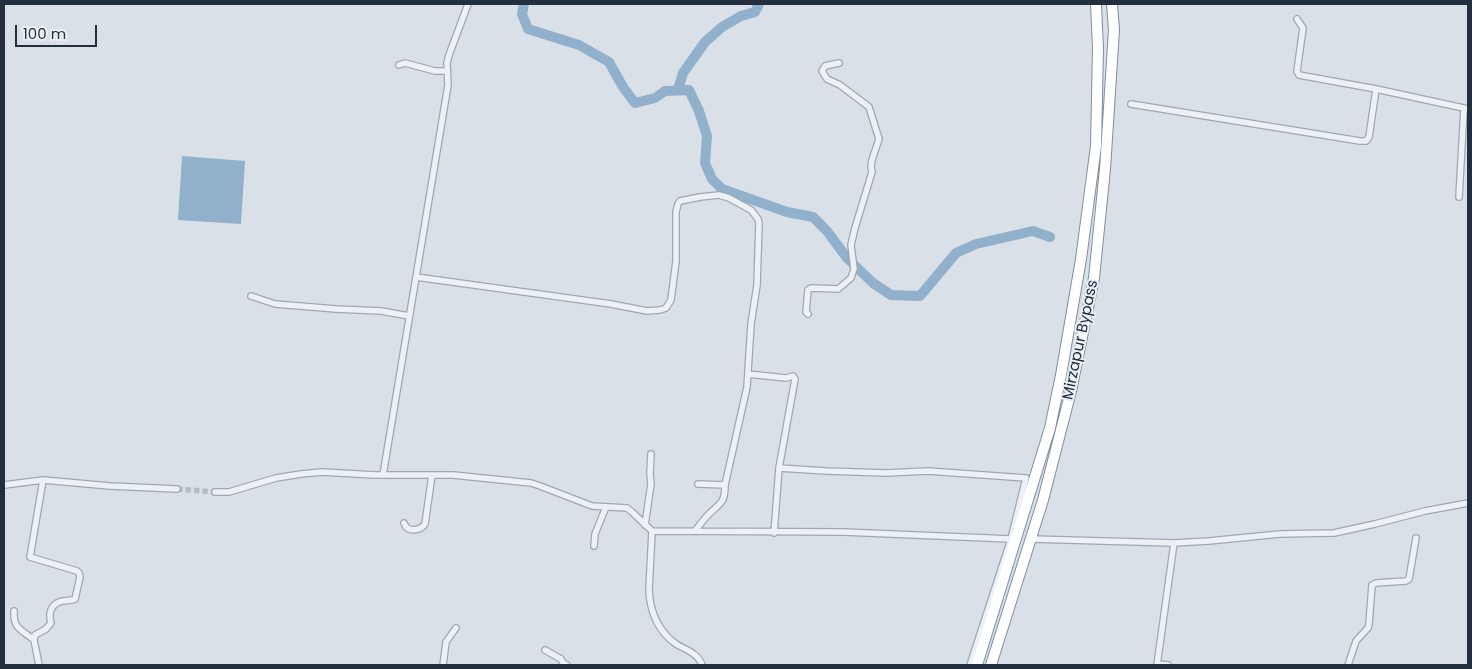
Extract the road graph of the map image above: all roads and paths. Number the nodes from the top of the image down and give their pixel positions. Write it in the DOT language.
graph roads {
  1 [pos="468,4"];
  2 [pos="1096,4"];
  3 [pos="1112,4"];
  4 [pos="1297,19"];
  5 [pos="839,63"];
  6 [pos="399,65"];
  7 [pos="447,70"];
  8 [pos="1376,89"];
  9 [pos="1131,104"];
  10 [pos="1466,109"];
  11 [pos="1459,198"];
  12 [pos="416,277"];
  13 [pos="250,296"];
  14 [pos="808,314"];
  15 [pos="409,316"];
  16 [pos="748,374"];
  17 [pos="651,454"];
  18 [pos="779,468"];
  19 [pos="383,475"];
  20 [pos="432,475"];
  21 [pos="43,480"];
  22 [pos="698,484"];
  23 [pos="4,485"];
  24 [pos="725,485"];
  25 [pos="177,488"];
  26 [pos="215,492"];
  27 [pos="1468,502"];
  28 [pos="606,507"];
  29 [pos="404,522"];
  30 [pos="645,525"];
  31 [pos="652,531"];
  32 [pos="695,531"];
  33 [pos="774,532"];
  34 [pos="1416,538"];
  35 [pos="1011,539"];
  36 [pos="1031,539"];
  37 [pos="1174,543"];
  38 [pos="594,546"];
  39 [pos="14,612"];
  40 [pos="456,628"];
  41 [pos="34,640"];
  42 [pos="545,650"];
  43 [pos="1157,664"];
  44 [pos="39,665"];
  45 [pos="443,665"];
  46 [pos="567,665"];
  47 [pos="702,665"];
  48 [pos="970,665"];
  49 [pos="977,665"];
  50 [pos="991,665"];
  51 [pos="1168,665"];
  52 [pos="1348,665"];
  1 -- 7 [label="street"];
  2 -- 49 [label="highway"];
  3 -- 36 [label="highway, Mirzapur Bypass"];
  4 -- 8 [label="street"];
  5 -- 14 [label="street"];
  6 -- 7 [label="street"];
  7 -- 12 [label="street"];
  8 -- 9 [label="street"];
  8 -- 10 [label="street"];
  10 -- 11 [label="street"];
  12 -- 15 [label="street"];
  12 -- 16 [label="street"];
  13 -- 15 [label="street"];
  15 -- 19 [label="street"];
  16 -- 18 [label="street"];
  16 -- 24 [label="street"];
  17 -- 30 [label="street"];
  18 -- 33 [label="street"];
  18 -- 35 [label="street"];
  19 -- 20 [label="street"];
  19 -- 26 [label="street"];
  20 -- 28 [label="street"];
  20 -- 29 [label="street"];
  21 -- 23 [label="street"];
  21 -- 25 [label="street"];
  21 -- 41 [label="street"];
  22 -- 24 [label="street"];
  24 -- 32 [label="street"];
  27 -- 37 [label="street"];
  28 -- 30 [label="street"];
  28 -- 38 [label="street"];
  30 -- 31 [label="street"];
  31 -- 32 [label="street"];
  31 -- 47 [label="street"];
  32 -- 33 [label="street"];
  33 -- 35 [label="street"];
  34 -- 52 [label="street"];
  35 -- 48 [label="street"];
  36 -- 37 [label="street"];
  36 -- 50 [label="highway, Mirzapur Bypass"];
  37 -- 43 [label="street"];
  39 -- 41 [label="street"];
  40 -- 45 [label="street"];
  41 -- 44 [label="street"];
  42 -- 46 [label="street"];
  43 -- 51 [label="street"];
}
